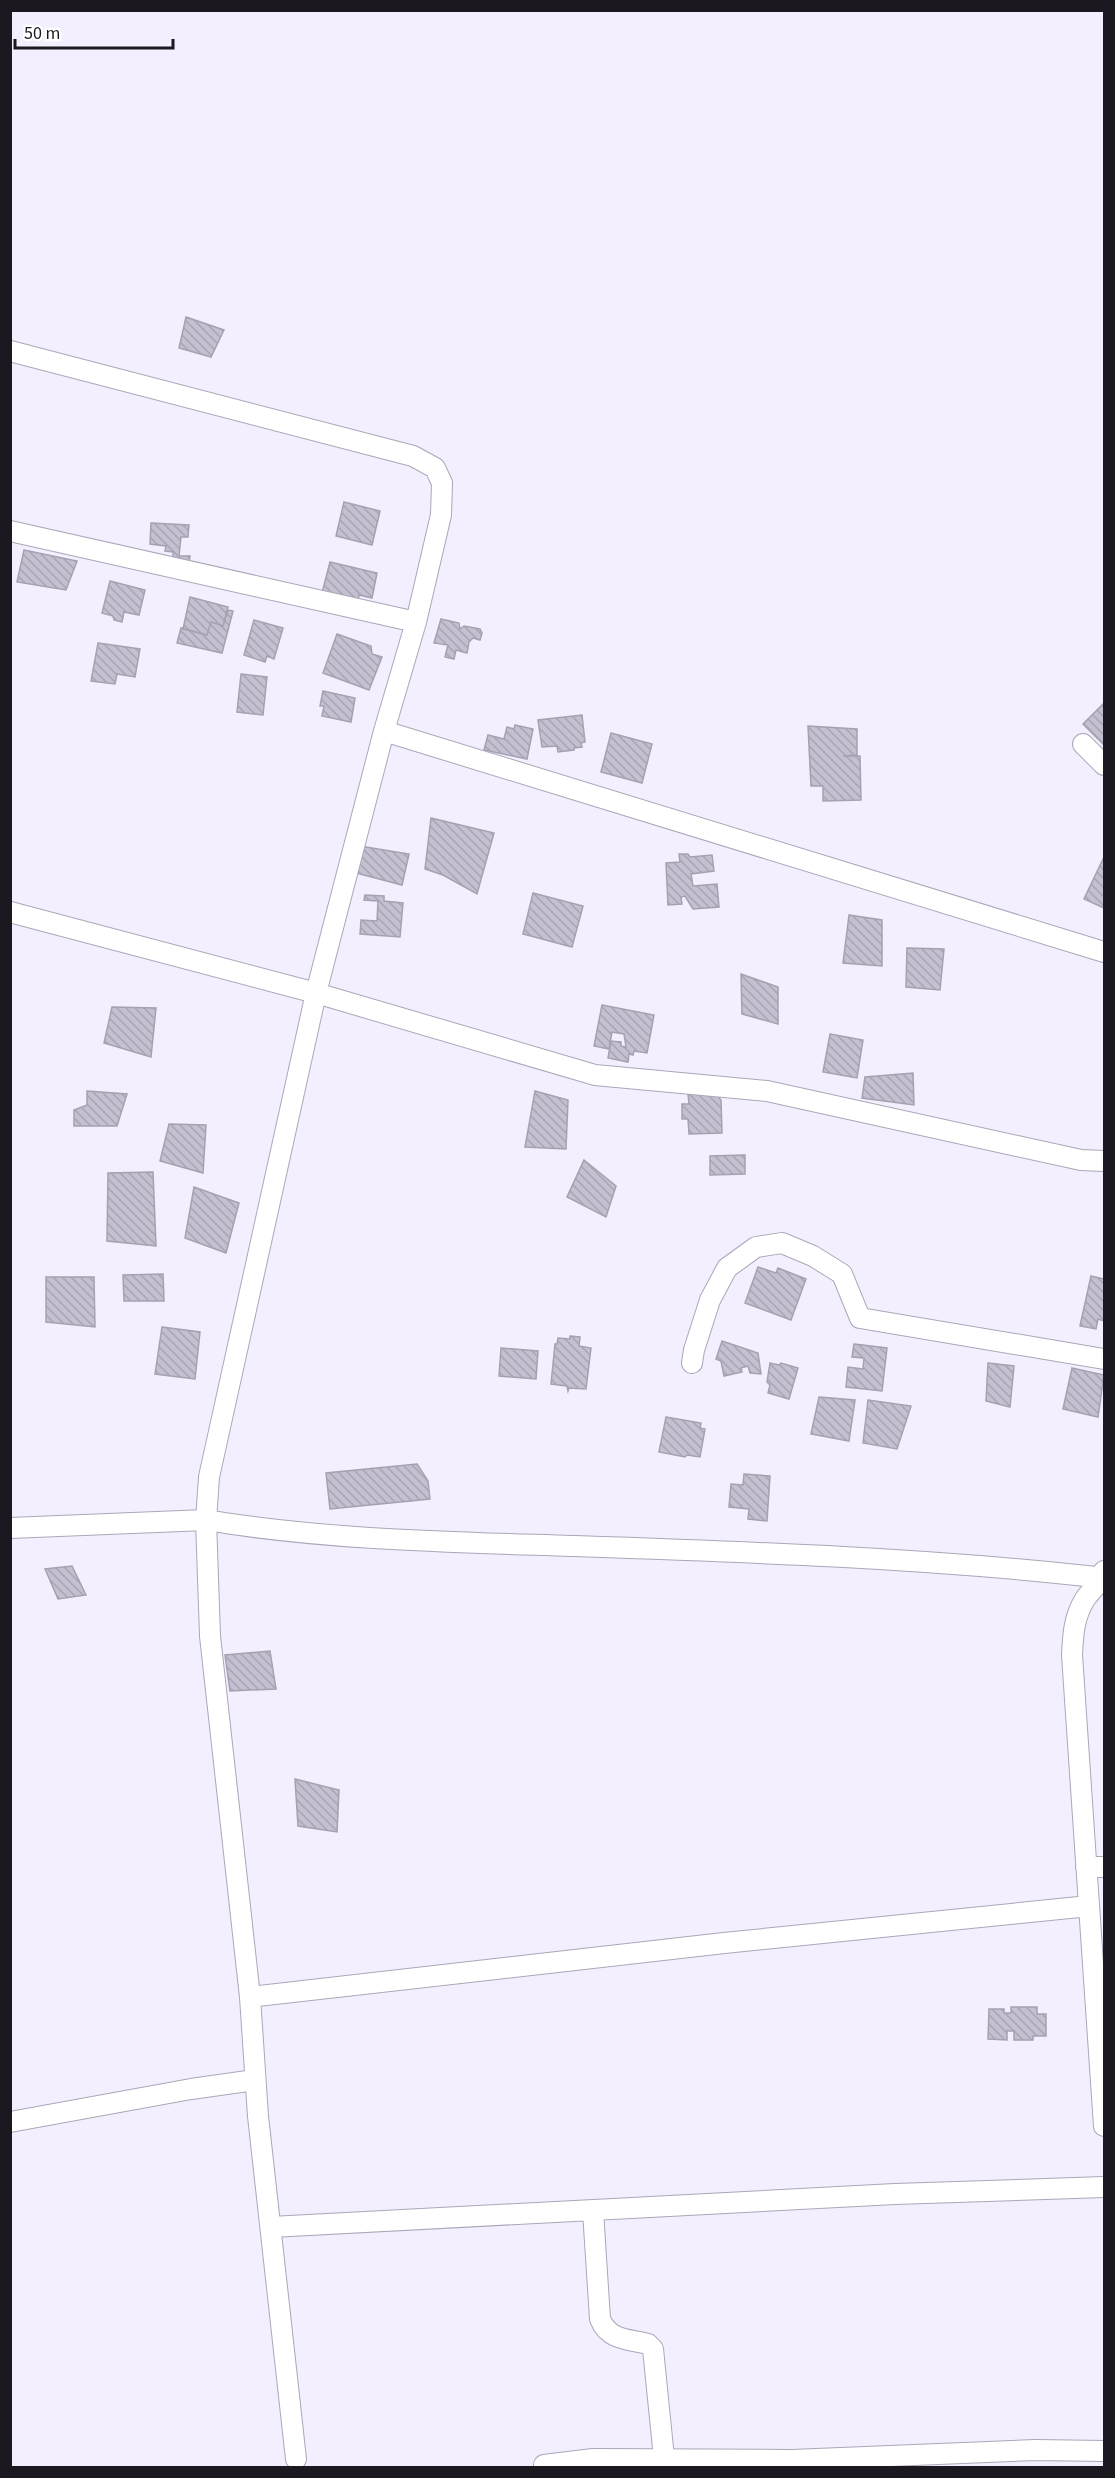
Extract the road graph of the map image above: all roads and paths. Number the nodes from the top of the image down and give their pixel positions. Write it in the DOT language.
graph roads {
  1 [pos="10,351"];
  2 [pos="10,531"];
  3 [pos="416,622"];
  4 [pos="384,731"];
  5 [pos="1083,744"];
  6 [pos="1104,765"];
  7 [pos="10,912"];
  8 [pos="1104,952"];
  9 [pos="316,993"];
  10 [pos="1104,1161"];
  11 [pos="1104,1359"];
  12 [pos="692,1363"];
  13 [pos="206,1520"];
  14 [pos="10,1528"];
  15 [pos="1104,1575"];
  16 [pos="1095,1868"];
  17 [pos="1089,1906"];
  18 [pos="250,1997"];
  19 [pos="255,2080"];
  20 [pos="1104,2120"];
  21 [pos="10,2122"];
  22 [pos="1104,2126"];
  23 [pos="1104,2187"];
  24 [pos="593,2211"];
  25 [pos="271,2227"];
  26 [pos="1104,2451"];
  27 [pos="664,2458"];
  28 [pos="1035,2458"];
  29 [pos="296,2459"];
  30 [pos="793,2464"];
  31 [pos="544,2465"];
  1 -- 3 [label="street"];
  2 -- 3 [label="street"];
  3 -- 4 [label="street"];
  4 -- 8 [label="street"];
  4 -- 9 [label="street"];
  5 -- 6 [label="street"];
  7 -- 9 [label="street"];
  9 -- 10 [label="street"];
  9 -- 13 [label="street"];
  11 -- 12 [label="street"];
  13 -- 14 [label="street"];
  13 -- 15 [label="street"];
  13 -- 18 [label="street"];
  15 -- 16 [label="street"];
  16 -- 17 [label="street"];
  17 -- 18 [label="street"];
  17 -- 20 [label="street"];
  18 -- 19 [label="street"];
  19 -- 21 [label="street"];
  19 -- 25 [label="street"];
  20 -- 22 [label="street"];
  23 -- 24 [label="street"];
  24 -- 25 [label="street"];
  24 -- 27 [label="street"];
  25 -- 29 [label="street"];
  26 -- 28 [label="street"];
  27 -- 30 [label="street"];
  27 -- 31 [label="street"];
  28 -- 30 [label="street"];
}
